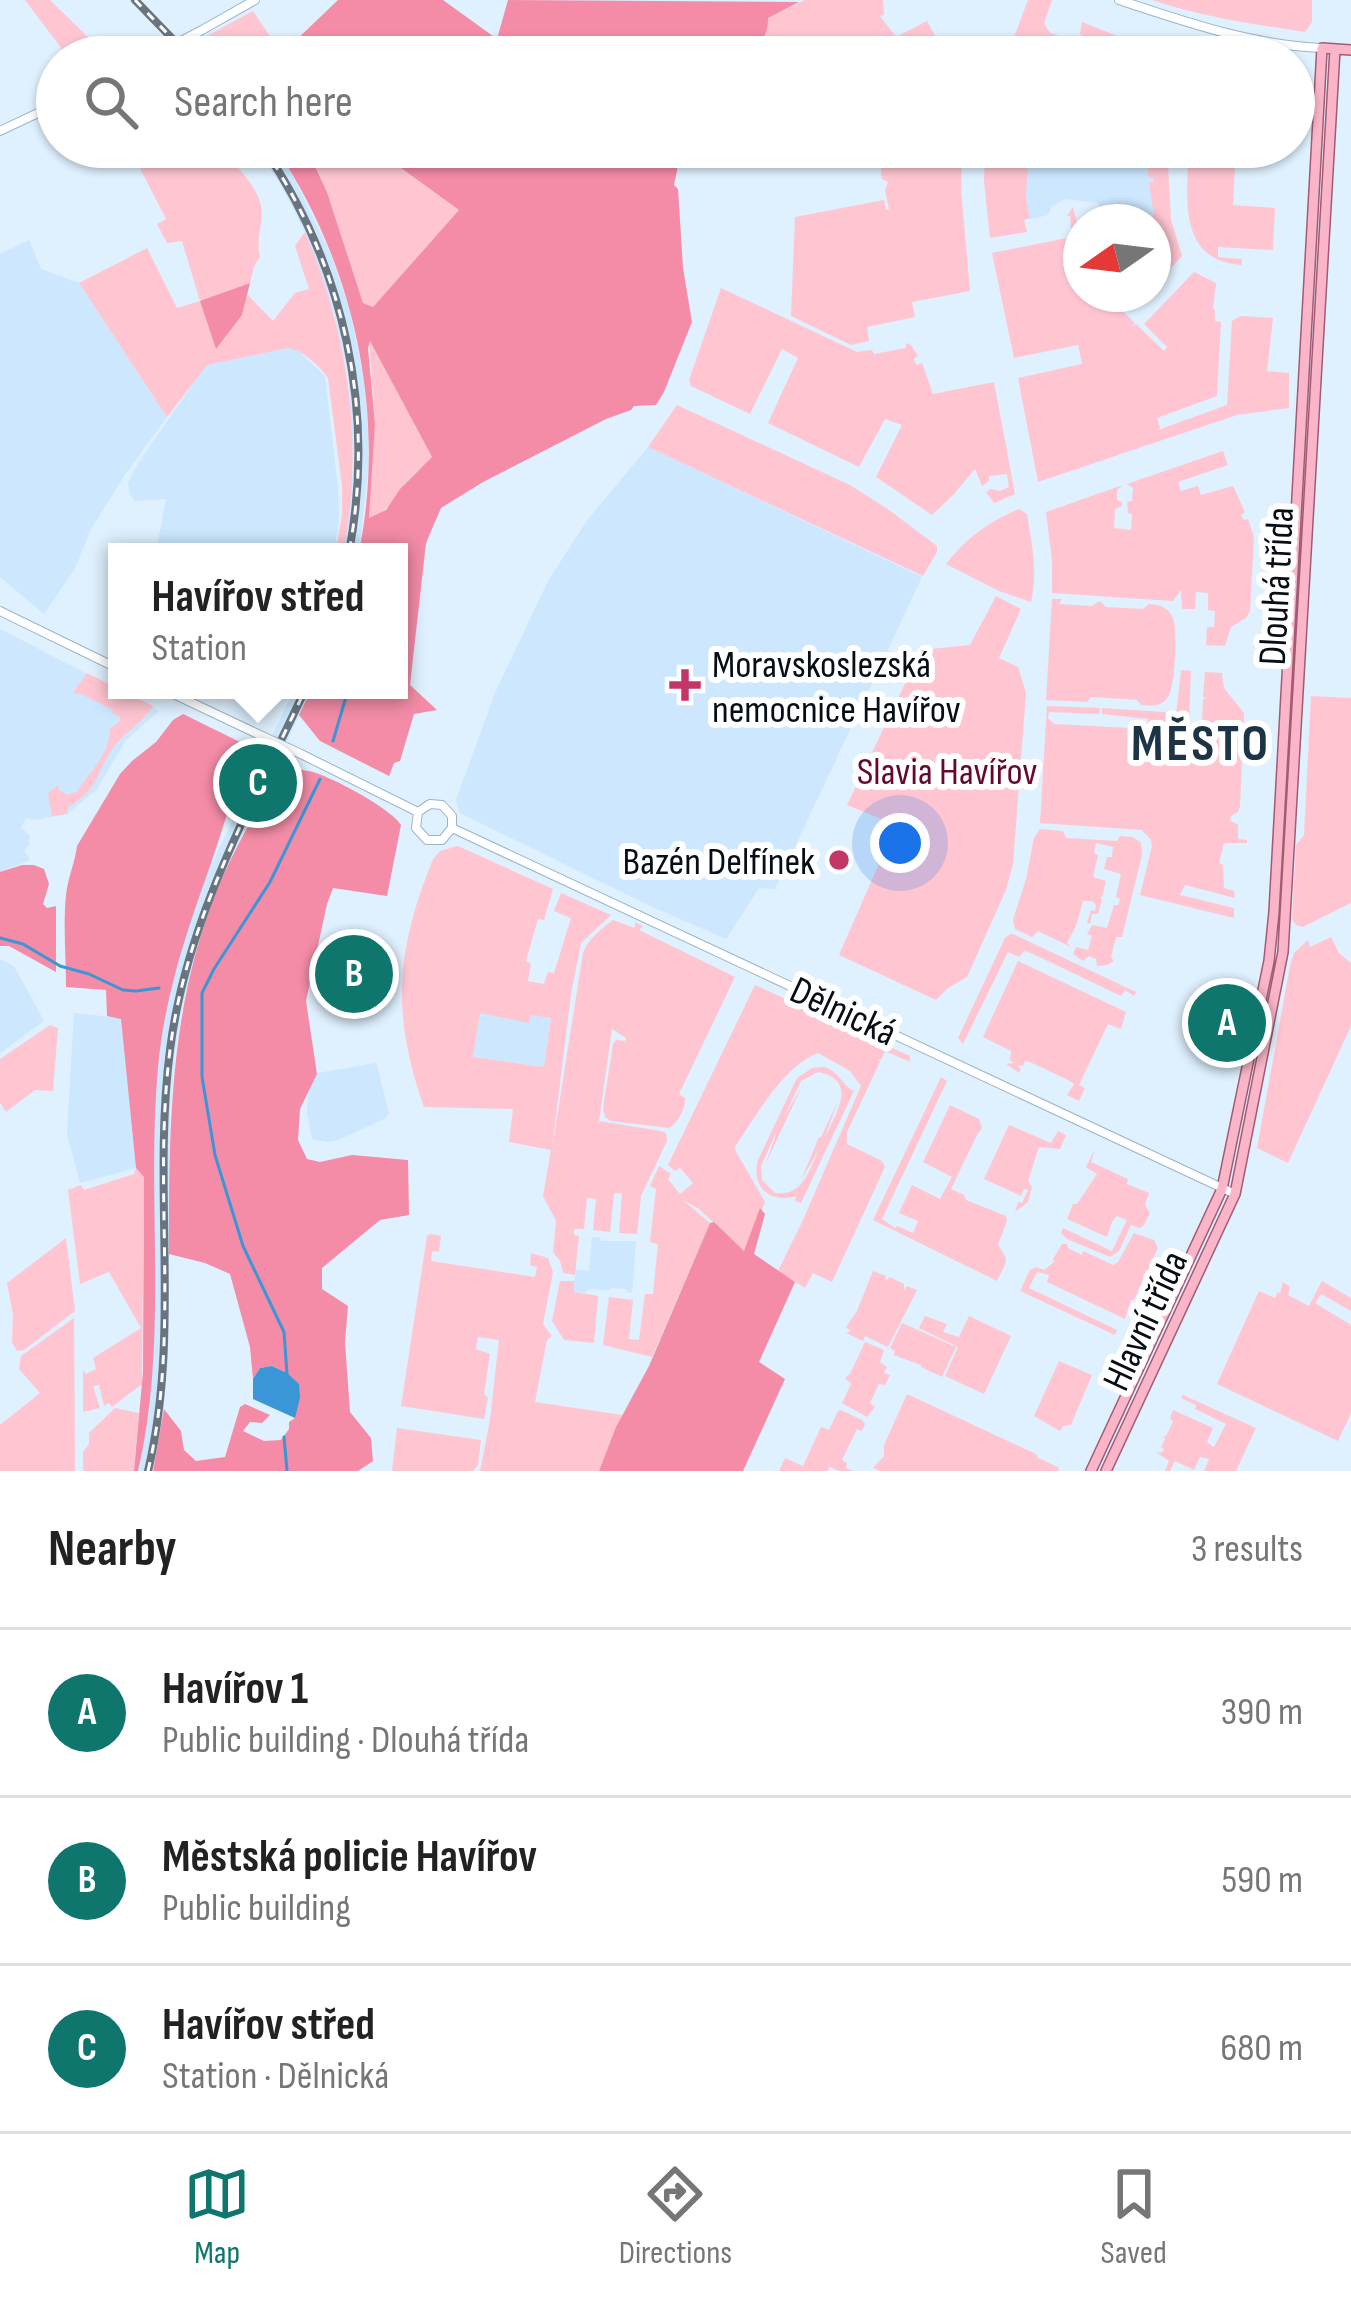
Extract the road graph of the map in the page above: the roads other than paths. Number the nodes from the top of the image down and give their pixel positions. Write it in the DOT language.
graph roads {
  1 [pos="255,0"];
  2 [pos="1118,0"];
  3 [pos="191,36"];
  4 [pos="1234,36"];
  5 [pos="1315,47"];
  6 [pos="1322,48"];
  7 [pos="1335,49"];
  8 [pos="1351,50"];
  9 [pos="36,114"];
  10 [pos="0,131"];
  11 [pos="0,611"];
  12 [pos="108,664"];
  13 [pos="184,699"];
  14 [pos="418,812"];
  15 [pos="452,829"];
  16 [pos="1285,938"];
  17 [pos="1271,949"];
  18 [pos="1222,1189"];
  19 [pos="1235,1193"];
  20 [pos="1091,1471"];
  21 [pos="1106,1471"];
  1 -- 3 [label="street, bridge"];
  2 -- 4 [label="street"];
  5 -- 6 [label="street"];
  6 -- 7 [label="main road"];
  6 -- 17 [label="main road, Dlouhá třída"];
  7 -- 8 [label="main road"];
  7 -- 16 [label="main road, Dlouhá třída"];
  9 -- 10 [label="street"];
  11 -- 12 [label="street"];
  13 -- 14 [label="street, bridge"];
  14 -- 15 [label="street"];
  14 -- 15 [label="street"];
  15 -- 18 [label="street, Dělnická"];
  16 -- 17 [label="main road"];
  16 -- 19 [label="main road, Dlouhá třída"];
  17 -- 18 [label="main road, Dlouhá třída"];
  18 -- 19 [label="street, Dělnická"];
  18 -- 20 [label="main road, Dlouhá třída"];
  19 -- 21 [label="main road, Hlavní třída"];
}
